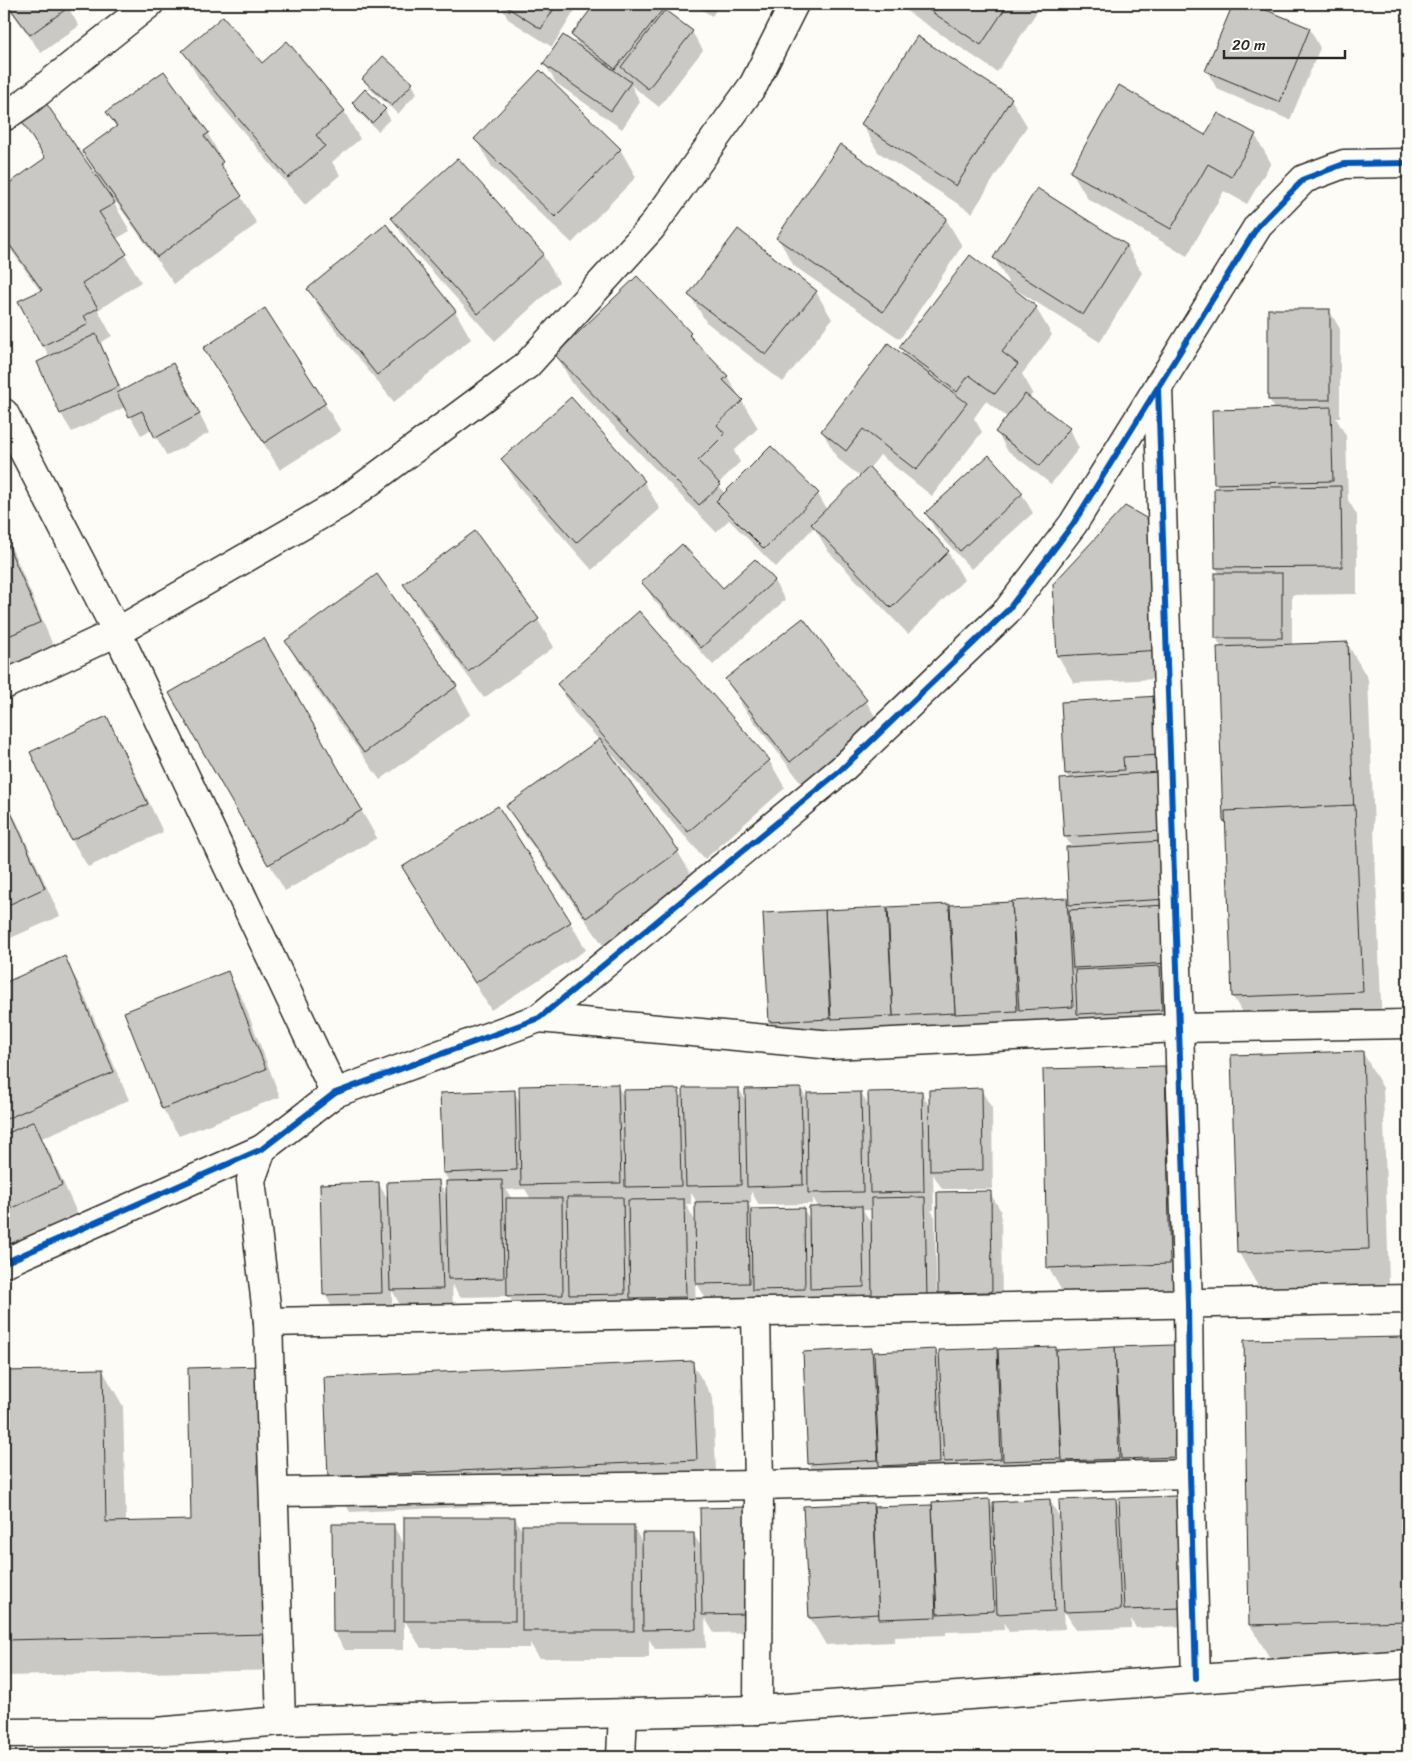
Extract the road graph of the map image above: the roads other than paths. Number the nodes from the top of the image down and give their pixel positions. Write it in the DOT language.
graph roads {
  1 [pos="149,4"];
  2 [pos="794,4"];
  3 [pos="4,117"];
  4 [pos="1408,163"];
  5 [pos="1158,386"];
  6 [pos="4,413"];
  7 [pos="117,632"];
  8 [pos="4,685"];
  9 [pos="539,1018"];
  10 [pos="1408,1024"];
  11 [pos="1178,1028"];
  12 [pos="335,1093"];
  13 [pos="262,1149"];
  14 [pos="4,1263"];
  15 [pos="1408,1299"];
  16 [pos="1188,1304"];
  17 [pos="756,1312"];
  18 [pos="268,1322"];
  19 [pos="1190,1474"];
  20 [pos="759,1485"];
  21 [pos="275,1492"];
  22 [pos="1408,1664"];
  23 [pos="1196,1678"];
  24 [pos="758,1710"];
  25 [pos="623,1713"];
  26 [pos="281,1721"];
  27 [pos="4,1734"];
  28 [pos="621,1757"];
  1 -- 3 [label="street"];
  2 -- 7 [label="street"];
  4 -- 5 [label="street"];
  5 -- 9 [label="street"];
  5 -- 11 [label="street"];
  6 -- 7 [label="street"];
  7 -- 8 [label="street"];
  7 -- 12 [label="street"];
  9 -- 11 [label="street"];
  9 -- 12 [label="street"];
  10 -- 11 [label="street"];
  11 -- 16 [label="street"];
  12 -- 13 [label="street"];
  13 -- 14 [label="street"];
  13 -- 18 [label="street"];
  15 -- 16 [label="street"];
  16 -- 17 [label="street"];
  16 -- 19 [label="street"];
  17 -- 18 [label="street"];
  17 -- 20 [label="street"];
  18 -- 21 [label="street"];
  19 -- 20 [label="street"];
  19 -- 23 [label="street"];
  20 -- 21 [label="street"];
  20 -- 24 [label="street"];
  21 -- 26 [label="street"];
  22 -- 23 [label="street"];
  23 -- 24 [label="street"];
  24 -- 25 [label="street"];
  25 -- 26 [label="street"];
  25 -- 28 [label="street"];
  26 -- 27 [label="street"];
}
